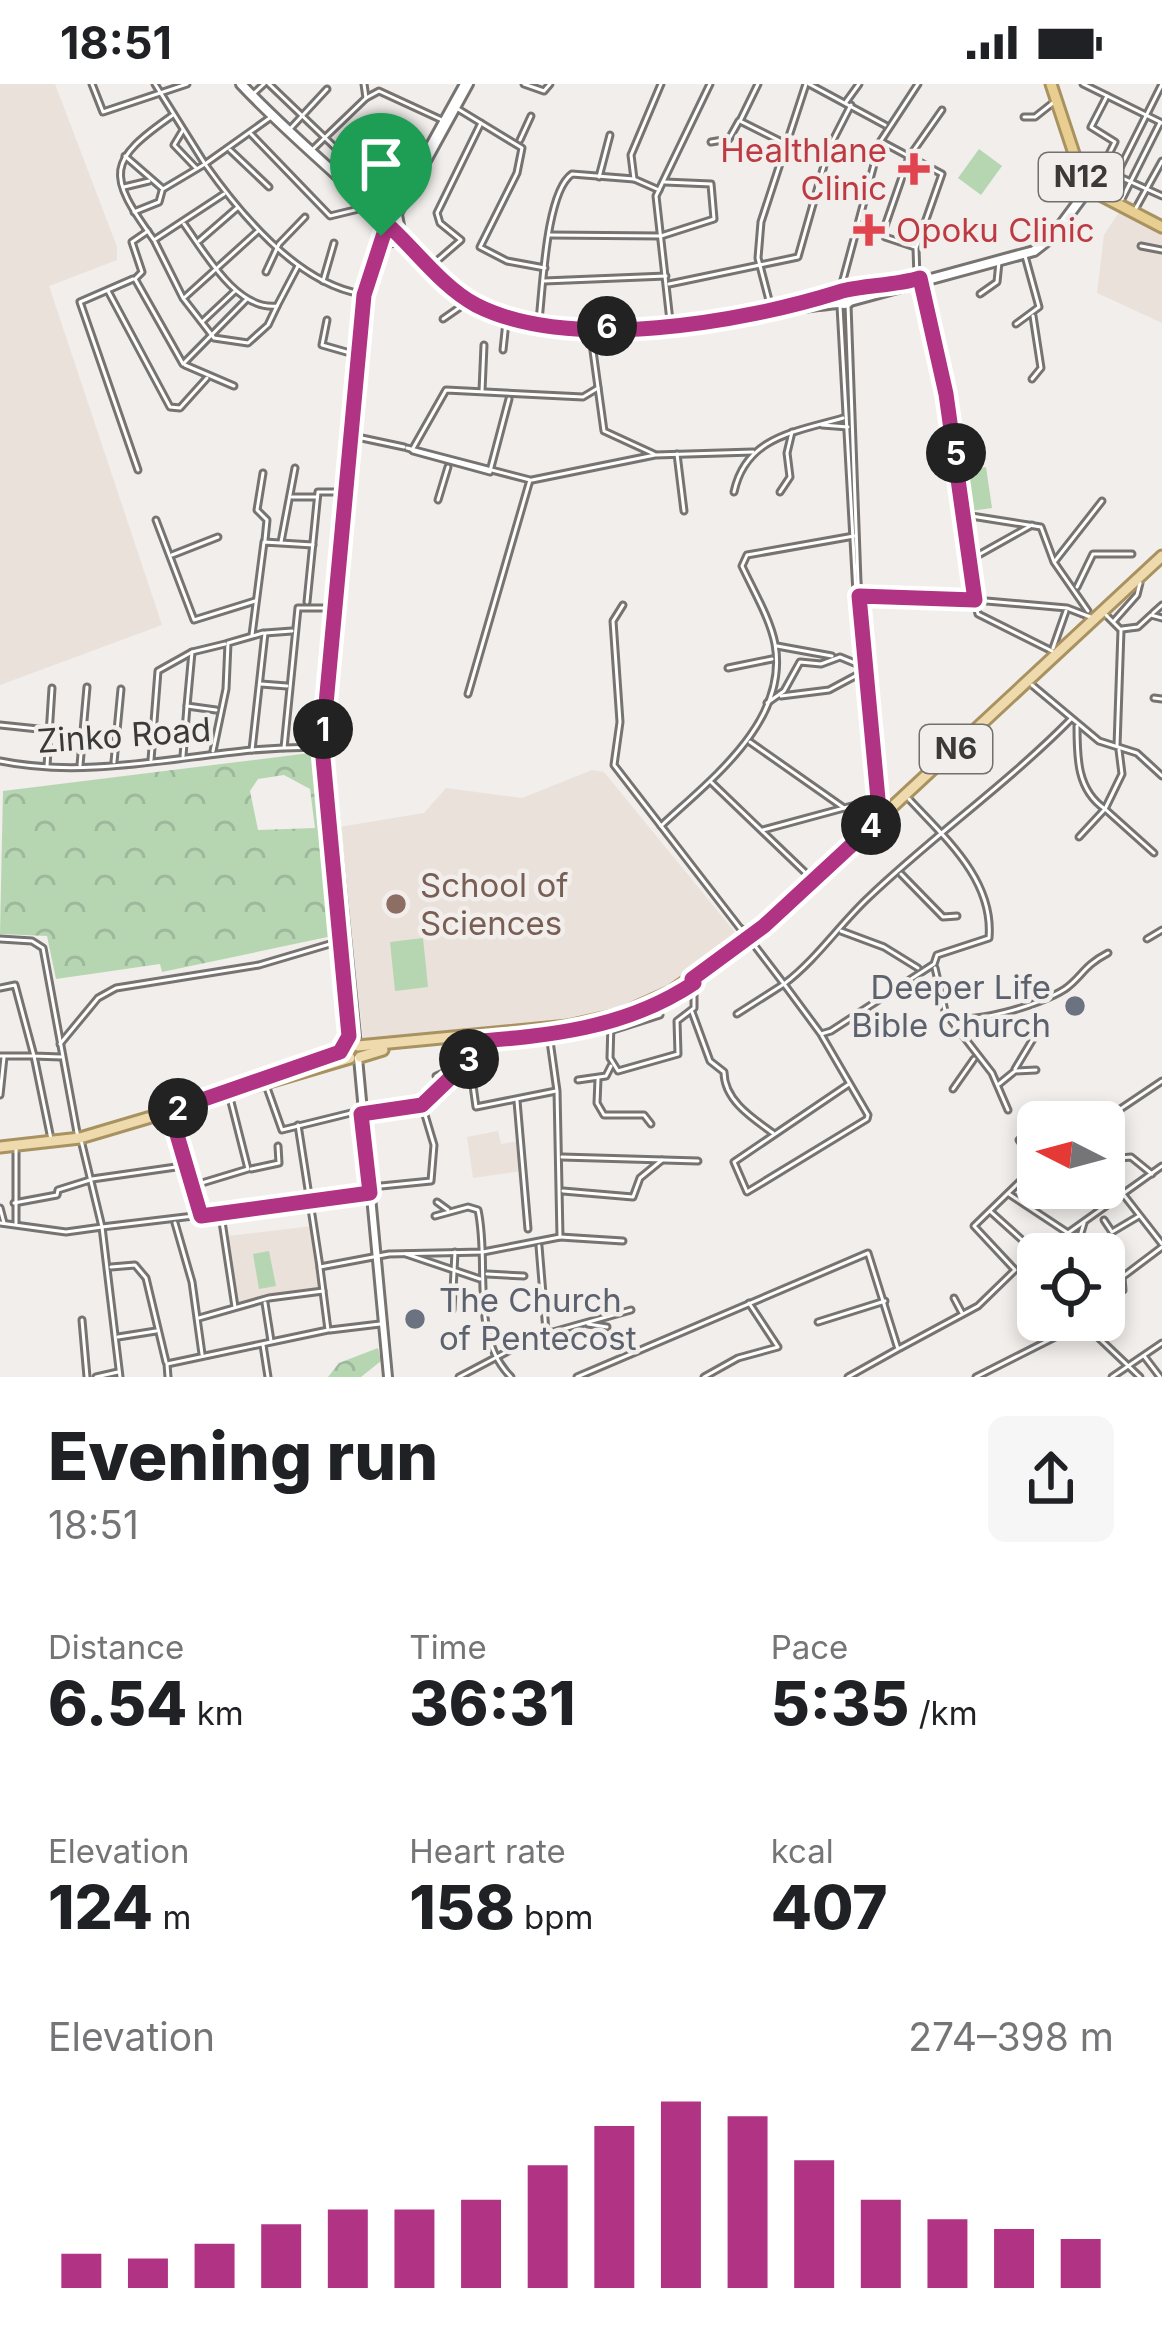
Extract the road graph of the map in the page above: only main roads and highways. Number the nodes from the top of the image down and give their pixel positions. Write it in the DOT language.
graph roads {
  1 [pos="242,84"];
  2 [pos="1053,84"];
  3 [pos="1090,188"];
  4 [pos="373,209"];
  5 [pos="1162,225"];
  6 [pos="402,238"];
  7 [pos="1162,560"];
  8 [pos="1053,657"];
  9 [pos="939,768"];
  10 [pos="880,812"];
  11 [pos="749,937"];
  12 [pos="690,983"];
  13 [pos="450,1041"];
  14 [pos="0,1147"];
  1 -- 4 [label="main road"];
  2 -- 3 [label="highway, N12"];
  2 -- 3 [label="highway, N12"];
  3 -- 5 [label="highway, N12"];
  3 -- 5 [label="highway, N12"];
  3 -- 6 [label="main road"];
  4 -- 6 [label="main road"];
  4 -- 6 [label="main road"];
  4 -- 6 [label="main road"];
  7 -- 8 [label="main road, N6"];
  7 -- 8 [label="main road, N6"];
  8 -- 9 [label="main road, N6"];
  8 -- 9 [label="main road, N6"];
  9 -- 10 [label="main road, N6"];
  9 -- 10 [label="main road, N6"];
  10 -- 11 [label="main road, N6"];
  10 -- 11 [label="main road, N6"];
  11 -- 12 [label="main road, N6"];
  11 -- 12 [label="main road, N6"];
  12 -- 13 [label="main road, N6"];
  12 -- 13 [label="main road, N6"];
  13 -- 14 [label="main road, N6"];
}
